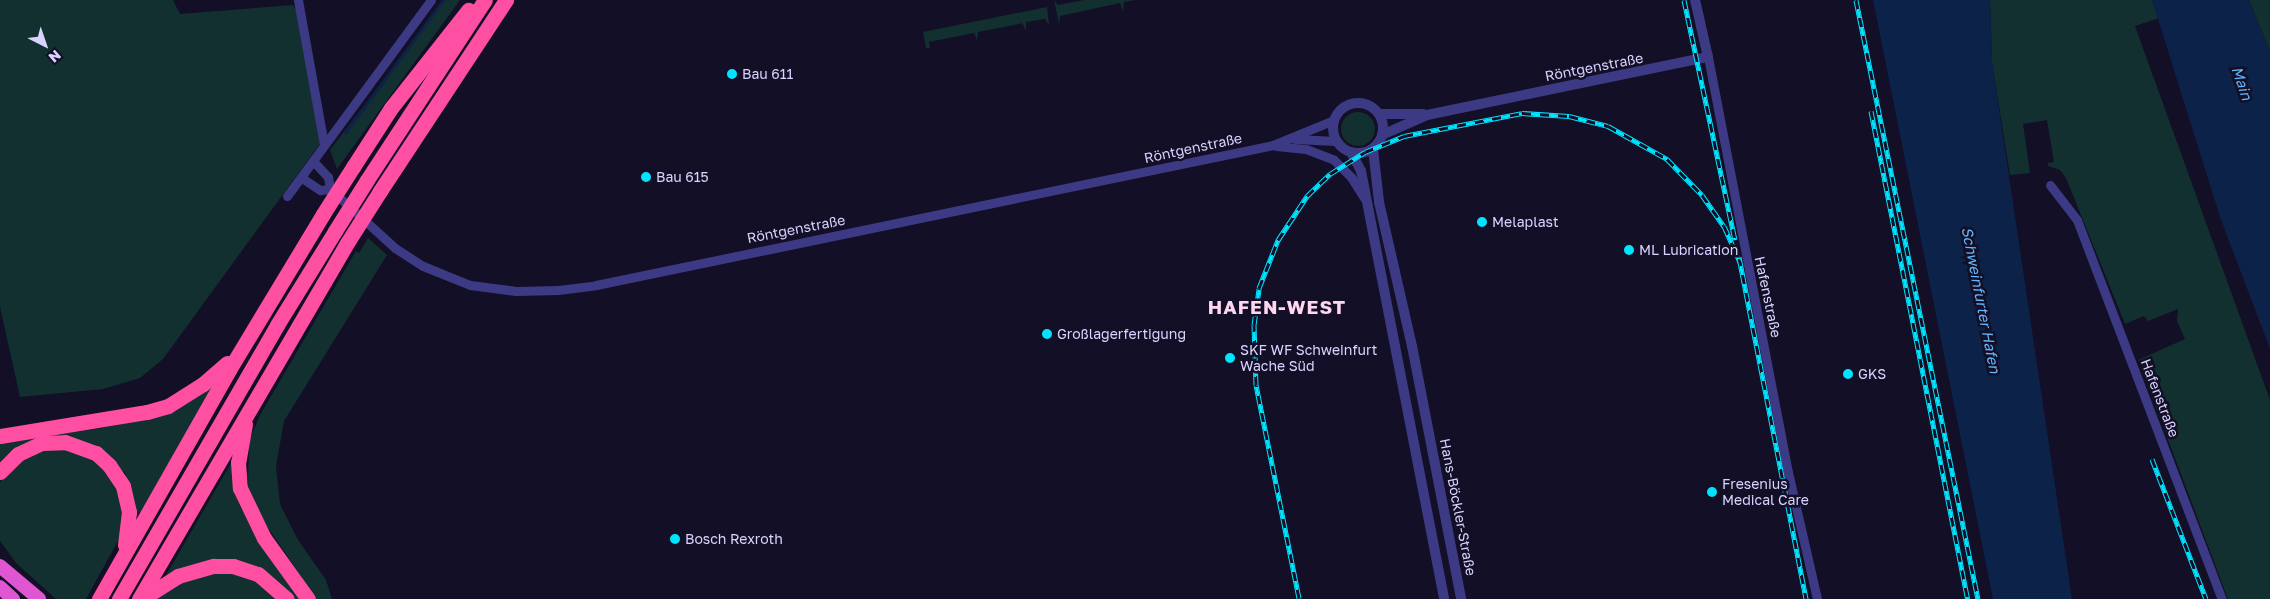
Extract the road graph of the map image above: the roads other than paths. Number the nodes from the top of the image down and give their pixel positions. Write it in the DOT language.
graph roads {
  1 [pos="298,0"];
  2 [pos="431,0"];
  3 [pos="478,0"];
  4 [pos="485,0"];
  5 [pos="506,0"];
  6 [pos="1695,0"];
  7 [pos="1708,57"];
  8 [pos="1379,114"];
  9 [pos="1426,115"];
  10 [pos="1334,120"];
  11 [pos="1382,134"];
  12 [pos="1293,138"];
  13 [pos="1336,141"];
  14 [pos="324,145"];
  15 [pos="1273,145"];
  16 [pos="1373,149"];
  17 [pos="1351,152"];
  18 [pos="314,162"];
  19 [pos="302,178"];
  20 [pos="2050,185"];
  21 [pos="330,190"];
  22 [pos="287,196"];
  23 [pos="1366,204"];
  24 [pos="1398,279"];
  25 [pos="1382,282"];
  26 [pos="1412,346"];
  27 [pos="242,348"];
  28 [pos="1397,349"];
  29 [pos="250,406"];
  30 [pos="1427,421"];
  31 [pos="1412,423"];
  32 [pos="0,436"];
  33 [pos="0,472"];
  34 [pos="124,556"];
  35 [pos="0,566"];
  36 [pos="0,587"];
  37 [pos="103,593"];
  38 [pos="120,598"];
  39 [pos="14,599"];
  40 [pos="39,599"];
  41 [pos="140,599"];
  42 [pos="287,599"];
  43 [pos="308,599"];
  44 [pos="1444,599"];
  45 [pos="1461,599"];
  46 [pos="1817,599"];
  47 [pos="2222,599"];
  1 -- 14 [label="street"];
  2 -- 14 [label="street"];
  3 -- 27 [label="highway, bridge"];
  4 -- 38 [label="highway, bridge"];
  5 -- 29 [label="highway, bridge"];
  6 -- 7 [label="street, Hafenstraße"];
  7 -- 9 [label="street, Röntgenstraße"];
  7 -- 46 [label="street, Hafenstraße"];
  8 -- 9 [label="street, Röntgenstraße"];
  8 -- 10 [label="street"];
  8 -- 11 [label="street"];
  9 -- 11 [label="street, Röntgenstraße"];
  10 -- 12 [label="street, Röntgenstraße"];
  10 -- 13 [label="street"];
  11 -- 16 [label="street"];
  12 -- 13 [label="street, Röntgenstraße"];
  12 -- 15 [label="street, Röntgenstraße"];
  13 -- 17 [label="street"];
  14 -- 18 [label="street"];
  15 -- 21 [label="street, Röntgenstraße"];
  15 -- 23 [label="street"];
  16 -- 17 [label="street"];
  16 -- 24 [label="street, Hans-Böckler-Straße"];
  17 -- 23 [label="street"];
  18 -- 19 [label="street"];
  18 -- 21 [label="street, Röntgenstraße"];
  19 -- 21 [label="street, Röntgenstraße"];
  19 -- 22 [label="street"];
  20 -- 47 [label="street, Hafenstraße"];
  23 -- 25 [label="street"];
  24 -- 25 [label="street"];
  24 -- 26 [label="street, Hans-Böckler-Straße"];
  25 -- 28 [label="street"];
  26 -- 28 [label="street"];
  26 -- 30 [label="street, Hans-Böckler-Straße"];
  27 -- 32 [label="highway"];
  27 -- 34 [label="highway"];
  28 -- 31 [label="street"];
  29 -- 41 [label="highway"];
  29 -- 43 [label="highway"];
  30 -- 31 [label="street"];
  30 -- 45 [label="street, Hans-Böckler-Straße"];
  31 -- 44 [label="street"];
  33 -- 34 [label="highway"];
  34 -- 37 [label="highway"];
  35 -- 40 [label="highway"];
  36 -- 39 [label="highway"];
  41 -- 42 [label="highway"];
}
